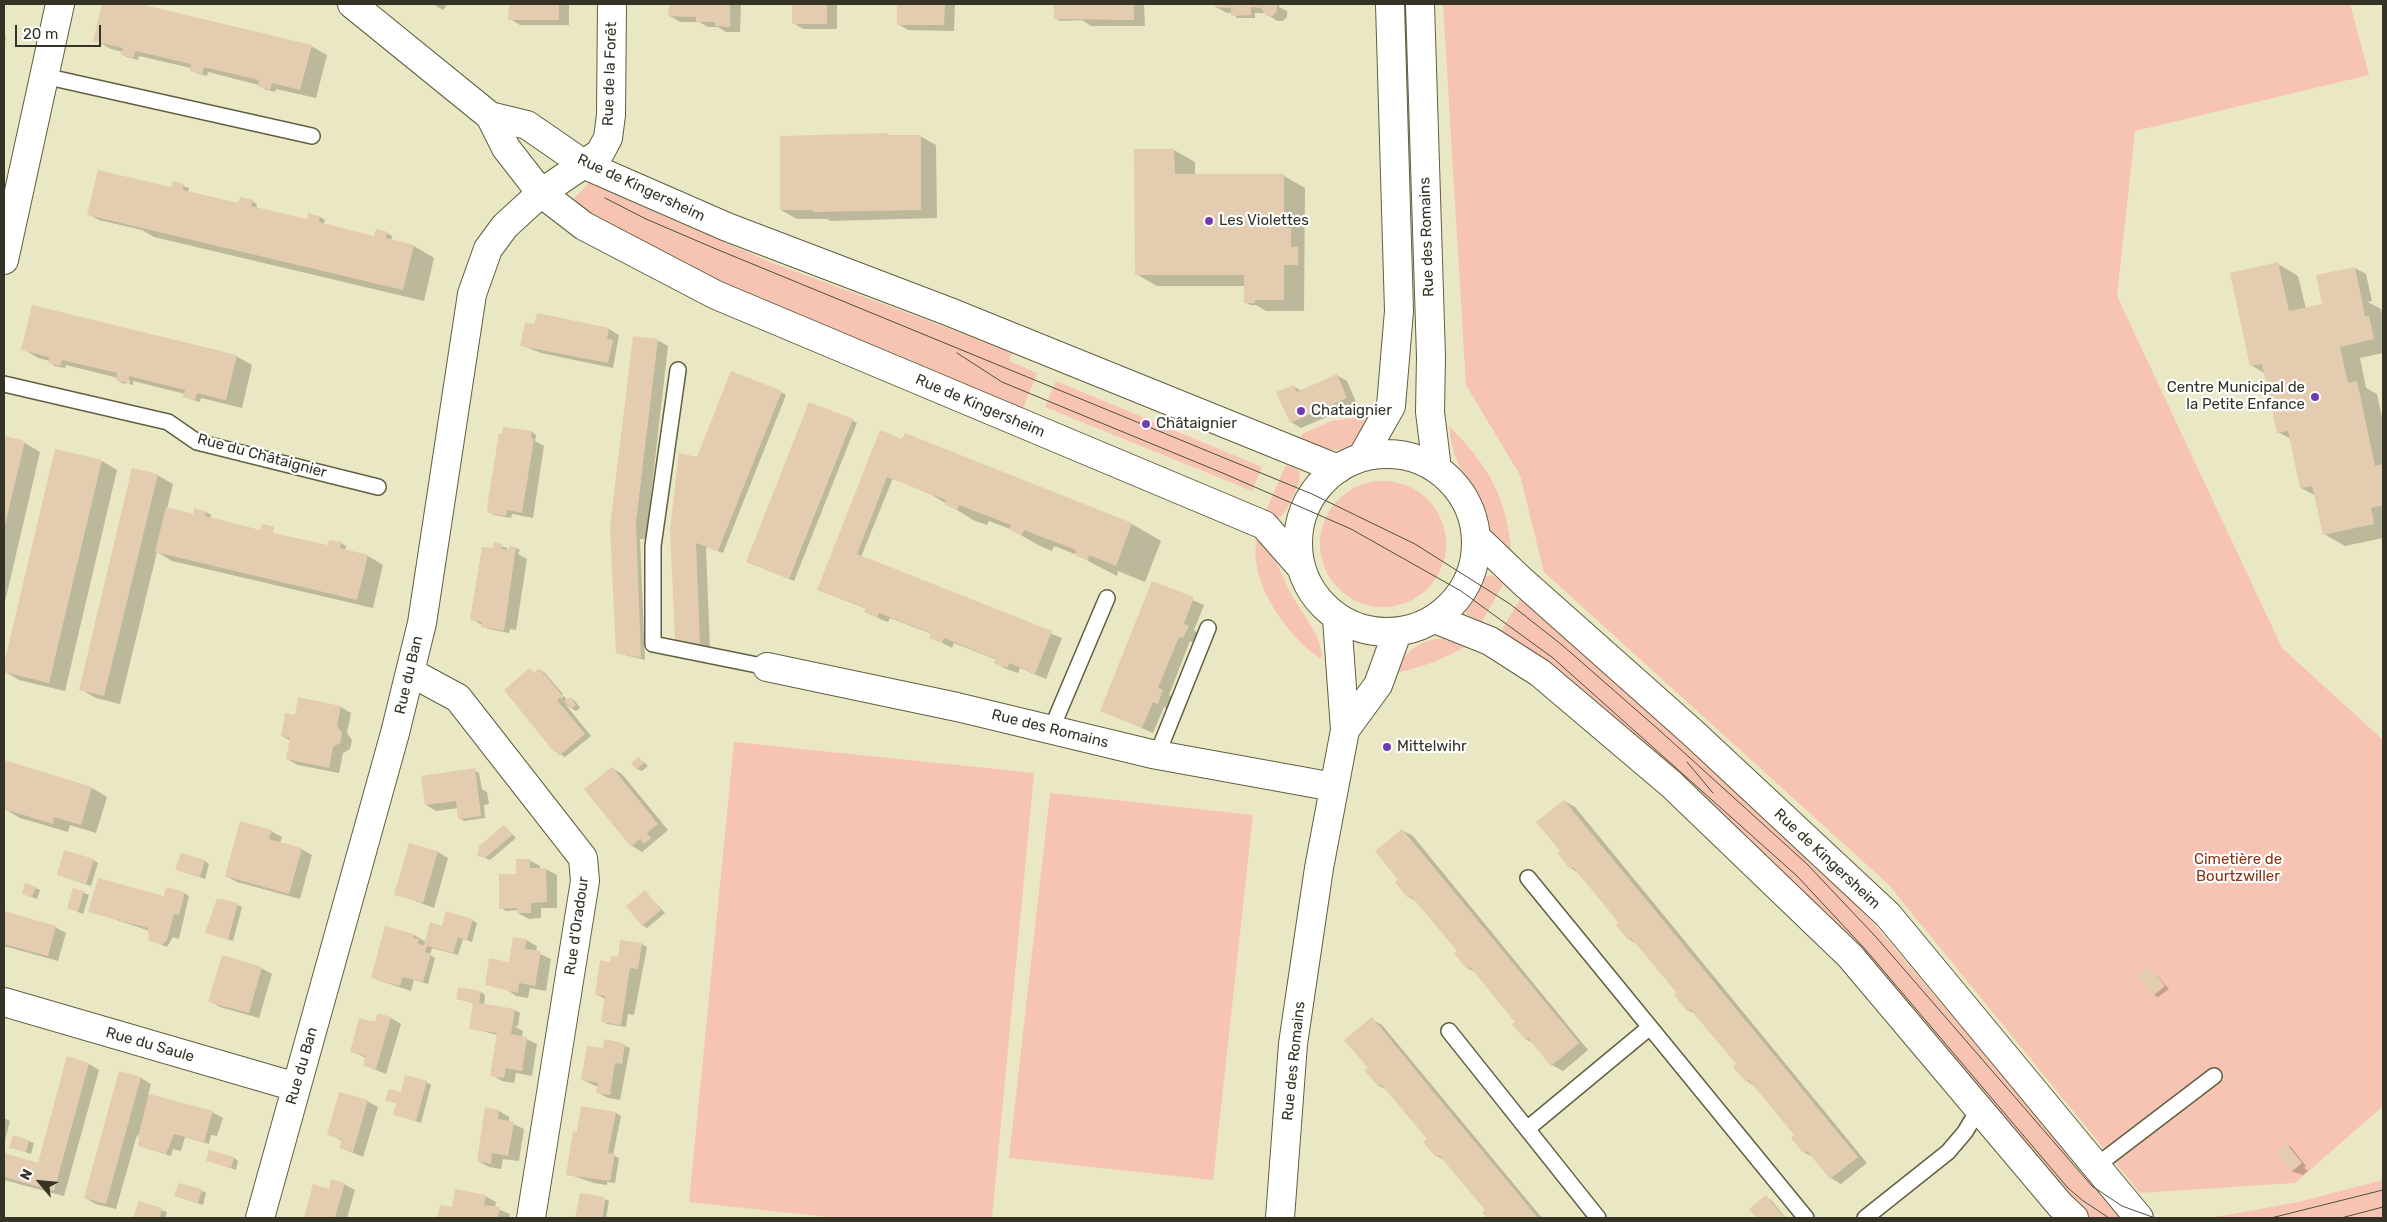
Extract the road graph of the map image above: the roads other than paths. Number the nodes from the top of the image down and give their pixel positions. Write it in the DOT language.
graph roads {
  1 [pos="60,4"];
  2 [pos="352,4"];
  3 [pos="612,4"];
  4 [pos="1390,4"];
  5 [pos="1420,4"];
  6 [pos="44,76"];
  7 [pos="490,116"];
  8 [pos="312,136"];
  9 [pos="585,165"];
  10 [pos="541,193"];
  11 [pos="4,260"];
  12 [pos="678,370"];
  13 [pos="4,384"];
  14 [pos="1350,463"];
  15 [pos="1437,469"];
  16 [pos="378,487"];
  17 [pos="1476,537"];
  18 [pos="1300,566"];
  19 [pos="1107,598"];
  20 [pos="1338,618"];
  21 [pos="1434,619"];
  22 [pos="1208,628"];
  23 [pos="1397,632"];
  24 [pos="767,667"];
  25 [pos="410,672"];
  26 [pos="1051,730"];
  27 [pos="1345,730"];
  28 [pos="1157,755"];
  29 [pos="1334,787"];
  30 [pos="1528,878"];
  31 [pos="4,1002"];
  32 [pos="1650,1027"];
  33 [pos="1449,1031"];
  34 [pos="2214,1076"];
  35 [pos="296,1087"];
  36 [pos="1980,1107"];
  37 [pos="1528,1129"];
  38 [pos="2096,1166"];
  39 [pos="2064,1214"];
  40 [pos="260,1218"];
  41 [pos="531,1218"];
  42 [pos="1280,1218"];
  43 [pos="1598,1218"];
  44 [pos="1806,1218"];
  45 [pos="1865,1218"];
  46 [pos="2139,1218"];
  1 -- 6 [label="main road"];
  2 -- 7 [label="main road"];
  3 -- 9 [label="main road, Rue de la Forêt"];
  4 -- 14 [label="main road, Rue des Romains"];
  5 -- 15 [label="main road, Rue des Romains"];
  6 -- 8 [label="lane"];
  6 -- 11 [label="main road"];
  7 -- 9 [label="main road, Rue de Kingersheim"];
  7 -- 10 [label="main road, Rue de Kingersheim"];
  9 -- 10 [label="main road, Rue du Ban"];
  9 -- 14 [label="main road, Rue de Kingersheim"];
  10 -- 18 [label="main road, Rue de Kingersheim"];
  10 -- 25 [label="main road, Rue du Ban"];
  12 -- 24 [label="lane"];
  13 -- 16 [label="lane, Rue du Châtaignier"];
  14 -- 15 [label="main road"];
  14 -- 18 [label="main road"];
  15 -- 17 [label="main road"];
  17 -- 21 [label="main road"];
  17 -- 38 [label="main road, Rue de Kingersheim"];
  18 -- 20 [label="main road"];
  19 -- 26 [label="lane"];
  20 -- 23 [label="main road"];
  20 -- 27 [label="main road, Rue des Romains"];
  21 -- 23 [label="main road"];
  21 -- 36 [label="main road"];
  22 -- 28 [label="lane"];
  23 -- 27 [label="main road, Rue des Romains"];
  24 -- 26 [label="main road, Rue des Romains"];
  25 -- 35 [label="main road, Rue du Ban"];
  25 -- 41 [label="main road, Rue d'Oradour"];
  26 -- 28 [label="main road, Rue des Romains"];
  27 -- 29 [label="main road, Rue des Romains"];
  28 -- 29 [label="main road, Rue des Romains"];
  29 -- 42 [label="main road, Rue des Romains"];
  30 -- 32 [label="lane"];
  31 -- 35 [label="main road, Rue du Saule"];
  32 -- 37 [label="lane"];
  32 -- 44 [label="lane"];
  33 -- 37 [label="lane"];
  34 -- 38 [label="lane"];
  35 -- 40 [label="main road, Rue du Ban"];
  36 -- 39 [label="main road"];
  36 -- 45 [label="lane"];
  37 -- 43 [label="lane"];
  38 -- 46 [label="main road, Rue de Kingersheim"];
}
